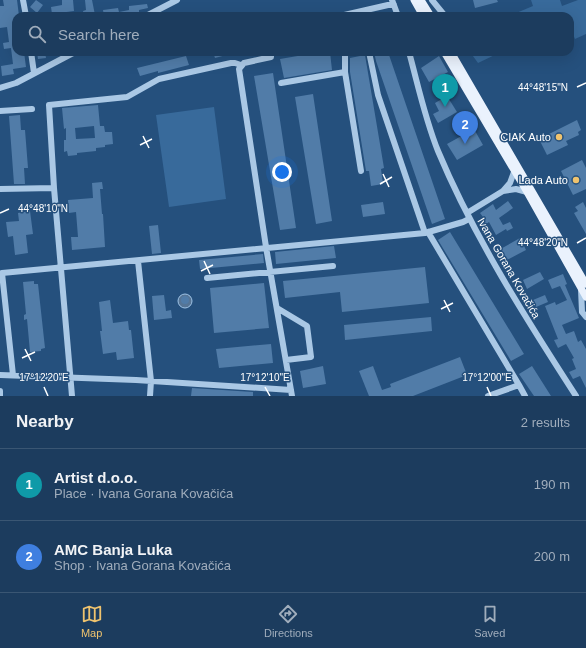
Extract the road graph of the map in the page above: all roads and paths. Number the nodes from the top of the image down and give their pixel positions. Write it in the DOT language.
graph roads {
  1 [pos="23,0"];
  2 [pos="177,0"];
  3 [pos="414,0"];
  4 [pos="421,0"];
  5 [pos="432,0"];
  6 [pos="393,2"];
  7 [pos="25,12"];
  8 [pos="154,12"];
  9 [pos="363,12"];
  10 [pos="397,12"];
  11 [pos="421,12"];
  12 [pos="428,12"];
  13 [pos="442,12"];
  14 [pos="32,56"];
  15 [pos="67,56"];
  16 [pos="271,56"];
  17 [pos="345,56"];
  18 [pos="370,56"];
  19 [pos="409,56"];
  20 [pos="446,56"];
  21 [pos="453,56"];
  22 [pos="241,66"];
  23 [pos="345,72"];
  24 [pos="34,73"];
  25 [pos="281,83"];
  26 [pos="0,88"];
  27 [pos="32,109"];
  28 [pos="0,111"];
  29 [pos="361,171"];
  30 [pos="514,172"];
  31 [pos="54,188"];
  32 [pos="0,189"];
  33 [pos="503,191"];
  34 [pos="527,192"];
  35 [pos="468,216"];
  36 [pos="426,233"];
  37 [pos="266,247"];
  38 [pos="138,261"];
  39 [pos="333,266"];
  40 [pos="61,268"];
  41 [pos="271,272"];
  42 [pos="207,278"];
  43 [pos="584,287"];
  44 [pos="586,297"];
  45 [pos="277,308"];
  46 [pos="586,317"];
  47 [pos="286,360"];
  48 [pos="0,375"];
  49 [pos="13,376"];
  50 [pos="69,378"];
  51 [pos="150,381"];
  52 [pos="519,385"];
  53 [pos="0,391"];
  54 [pos="291,393"];
  55 [pos="0,396"];
  56 [pos="72,396"];
  57 [pos="150,396"];
  58 [pos="488,396"];
  59 [pos="525,396"];
  60 [pos="576,396"];
  1 -- 7 [label="street"];
  2 -- 8 [label="street"];
  3 -- 11 [label="main road"];
  4 -- 12 [label="main road"];
  5 -- 13 [label="street"];
  6 -- 9 [label="street"];
  6 -- 10 [label="street"];
  14 -- 24 [label="street"];
  15 -- 24 [label="street"];
  16 -- 22 [label="street"];
  17 -- 23 [label="street"];
  18 -- 36 [label="street"];
  19 -- 35 [label="street, Ivana Gorana Kovačića"];
  20 -- 30 [label="main road"];
  21 -- 43 [label="main road"];
  22 -- 31 [label="street"];
  22 -- 37 [label="street"];
  23 -- 25 [label="street"];
  23 -- 29 [label="street"];
  24 -- 26 [label="street"];
  27 -- 28 [label="street"];
  30 -- 33 [label="street"];
  30 -- 34 [label="main road"];
  31 -- 32 [label="street"];
  31 -- 40 [label="street"];
  33 -- 34 [label="street"];
  33 -- 35 [label="street"];
  34 -- 43 [label="main road"];
  35 -- 36 [label="street"];
  35 -- 60 [label="street, Ivana Gorana Kovačića"];
  36 -- 37 [label="street"];
  36 -- 52 [label="street"];
  37 -- 38 [label="street"];
  37 -- 41 [label="street"];
  38 -- 40 [label="street"];
  38 -- 51 [label="street"];
  39 -- 41 [label="street"];
  40 -- 49 [label="street"];
  40 -- 50 [label="street"];
  41 -- 42 [label="street"];
  41 -- 45 [label="street"];
  43 -- 44 [label="main road"];
  43 -- 46 [label="street"];
  45 -- 47 [label="street"];
  45 -- 47 [label="street"];
  47 -- 54 [label="street"];
  48 -- 49 [label="street"];
  49 -- 50 [label="street"];
  50 -- 51 [label="street"];
  50 -- 56 [label="street"];
  51 -- 54 [label="street"];
  51 -- 57 [label="street"];
  52 -- 58 [label="street"];
  52 -- 59 [label="street"];
  53 -- 55 [label="street"];
}
